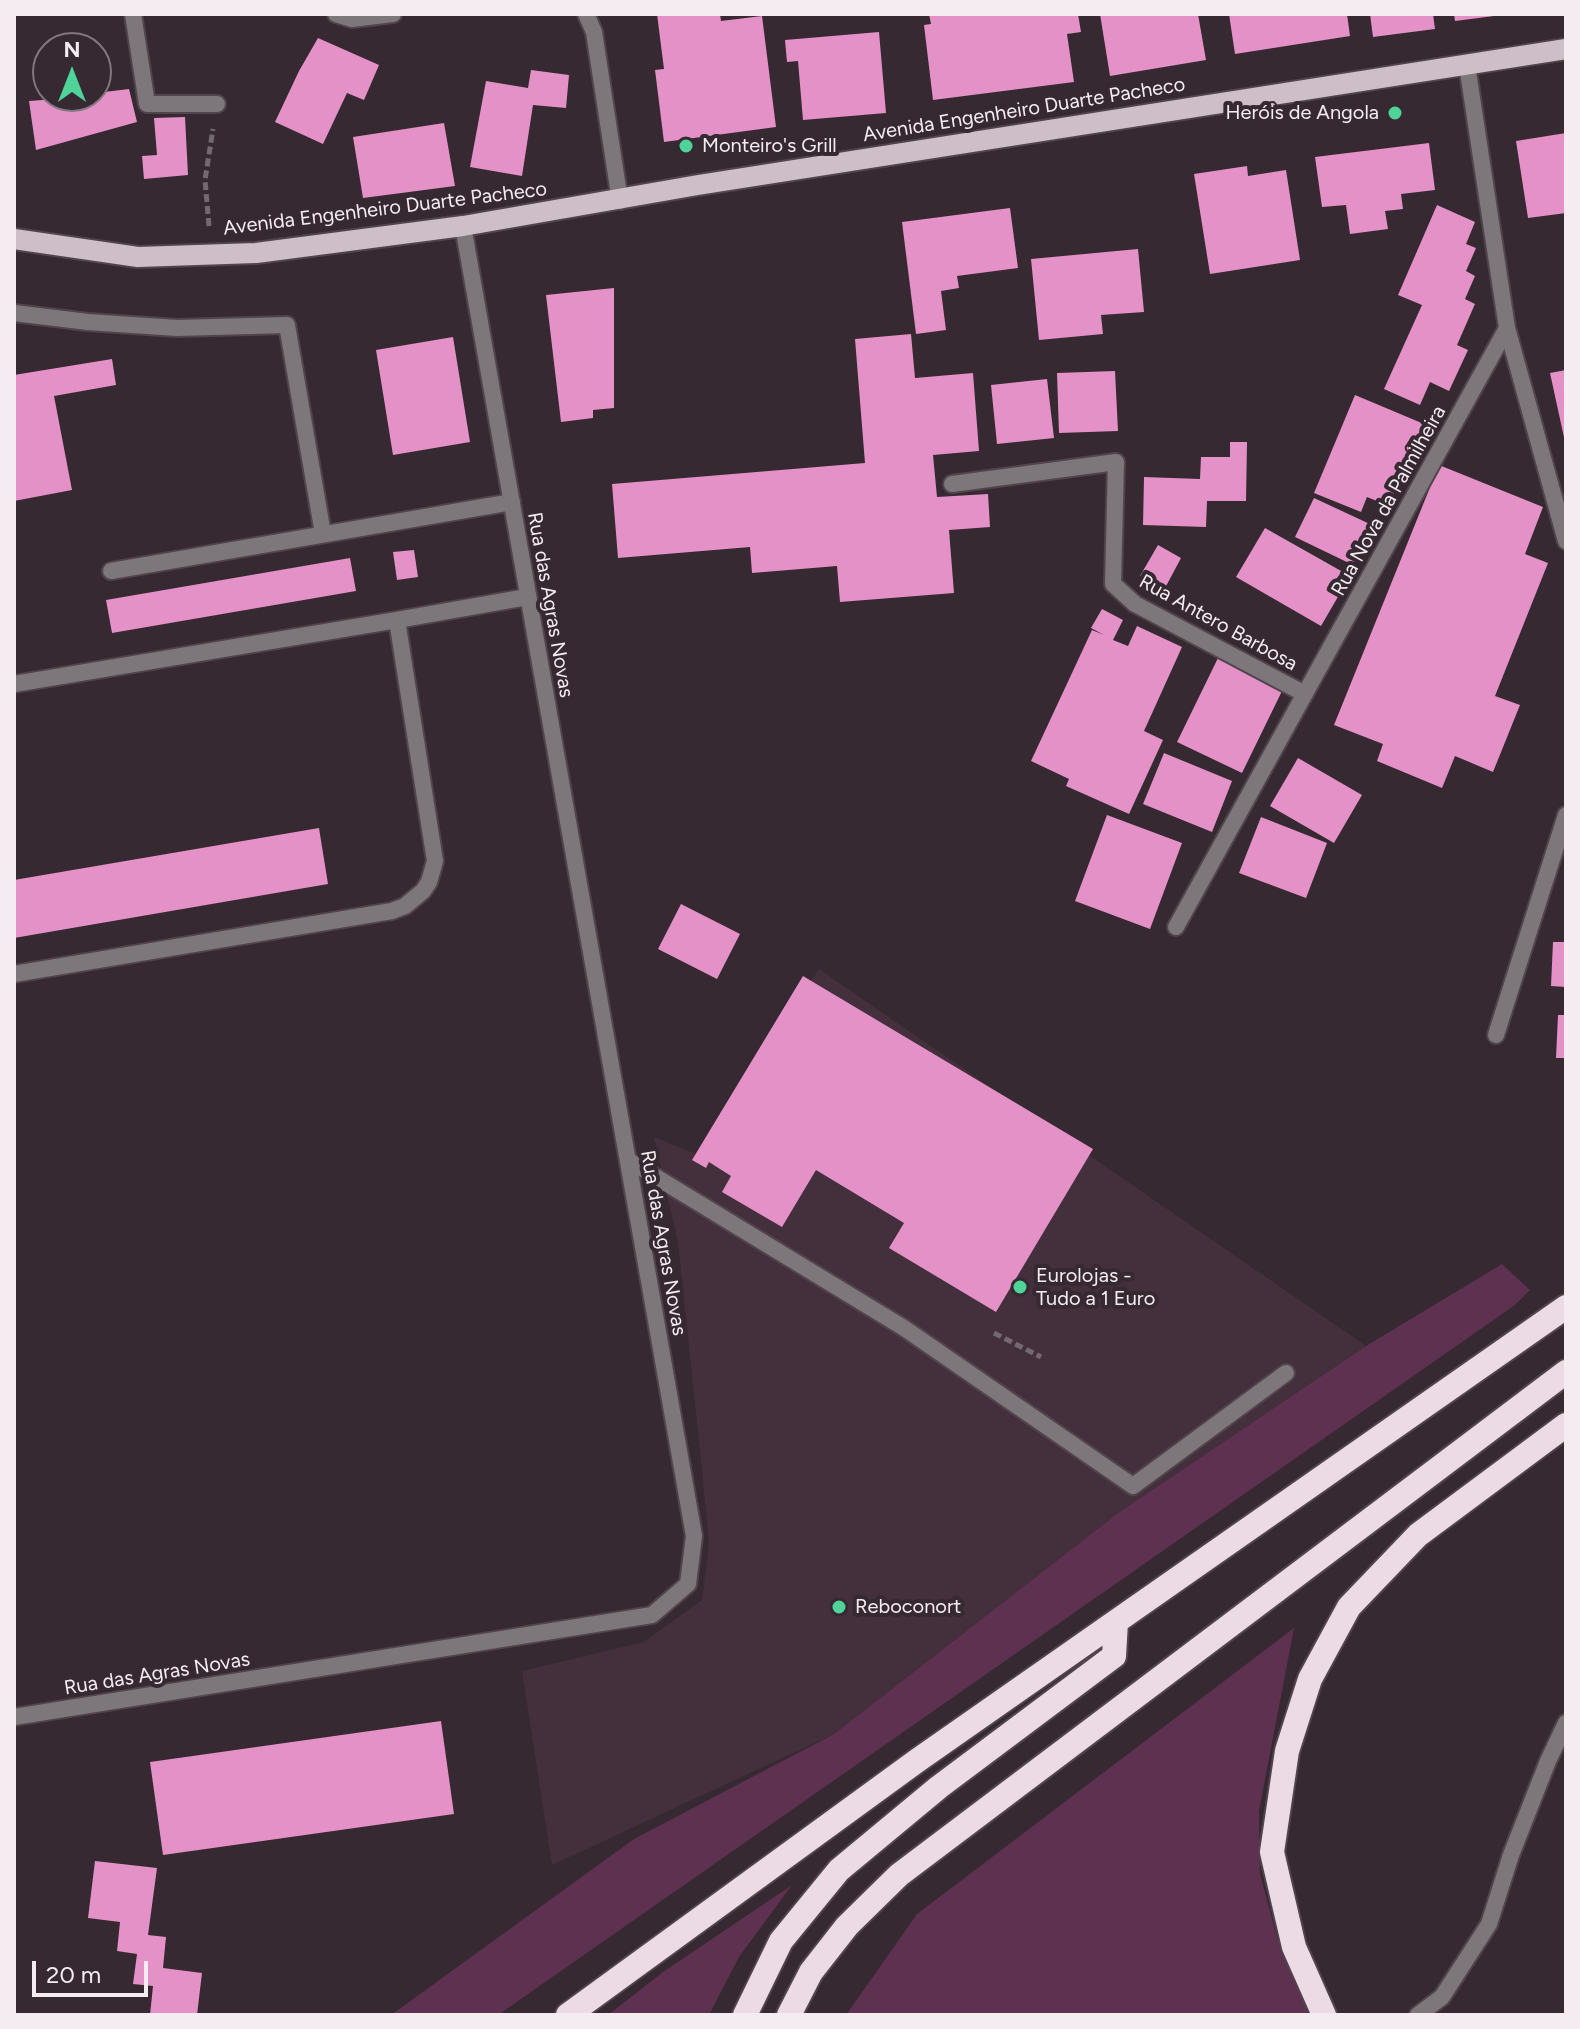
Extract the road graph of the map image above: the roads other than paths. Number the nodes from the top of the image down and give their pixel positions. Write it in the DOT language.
graph roads {
  1 [pos="133,14"];
  2 [pos="336,14"];
  3 [pos="393,14"];
  4 [pos="586,14"];
  5 [pos="1566,49"];
  6 [pos="1467,65"];
  7 [pos="217,104"];
  8 [pos="620,201"];
  9 [pos="463,226"];
  10 [pos="14,239"];
  11 [pos="14,313"];
  12 [pos="1507,328"];
  13 [pos="952,484"];
  14 [pos="512,502"];
  15 [pos="323,534"];
  16 [pos="1566,541"];
  17 [pos="111,571"];
  18 [pos="527,597"];
  19 [pos="397,620"];
  20 [pos="14,684"];
  21 [pos="1305,694"];
  22 [pos="1566,815"];
  23 [pos="1176,927"];
  24 [pos="14,974"];
  25 [pos="1496,1035"];
  26 [pos="628,1160"];
  27 [pos="1566,1307"];
  28 [pos="1566,1372"];
  29 [pos="1286,1373"];
  30 [pos="1566,1425"];
  31 [pos="1116,1622"];
  32 [pos="14,1717"];
  33 [pos="1566,1723"];
  34 [pos="568,2015"];
  35 [pos="745,2015"];
  36 [pos="789,2015"];
  37 [pos="1324,2015"];
  38 [pos="1418,2015"];
  1 -- 7 [label="street"];
  2 -- 3 [label="street"];
  4 -- 8 [label="street"];
  5 -- 6 [label="main road, Avenida Engenheiro Duarte Pacheco"];
  6 -- 8 [label="main road, Avenida Engenheiro Duarte Pacheco"];
  6 -- 12 [label="street"];
  8 -- 9 [label="main road, Avenida Engenheiro Duarte Pacheco"];
  9 -- 10 [label="main road, Avenida Engenheiro Duarte Pacheco"];
  9 -- 14 [label="street, Rua das Agras Novas"];
  11 -- 15 [label="street"];
  12 -- 16 [label="street"];
  12 -- 21 [label="street, Rua Nova da Palmilheira"];
  13 -- 21 [label="street, Rua Antero Barbosa"];
  14 -- 15 [label="street"];
  14 -- 18 [label="street, Rua das Agras Novas"];
  15 -- 17 [label="street"];
  18 -- 19 [label="street"];
  18 -- 26 [label="street, Rua das Agras Novas"];
  19 -- 20 [label="street"];
  19 -- 24 [label="street"];
  21 -- 23 [label="street, Rua Nova da Palmilheira"];
  22 -- 25 [label="street"];
  26 -- 29 [label="street"];
  26 -- 32 [label="street, Rua das Agras Novas"];
  27 -- 31 [label="highway"];
  28 -- 36 [label="highway"];
  30 -- 37 [label="highway"];
  31 -- 34 [label="highway"];
  31 -- 35 [label="highway"];
  33 -- 38 [label="street"];
}
